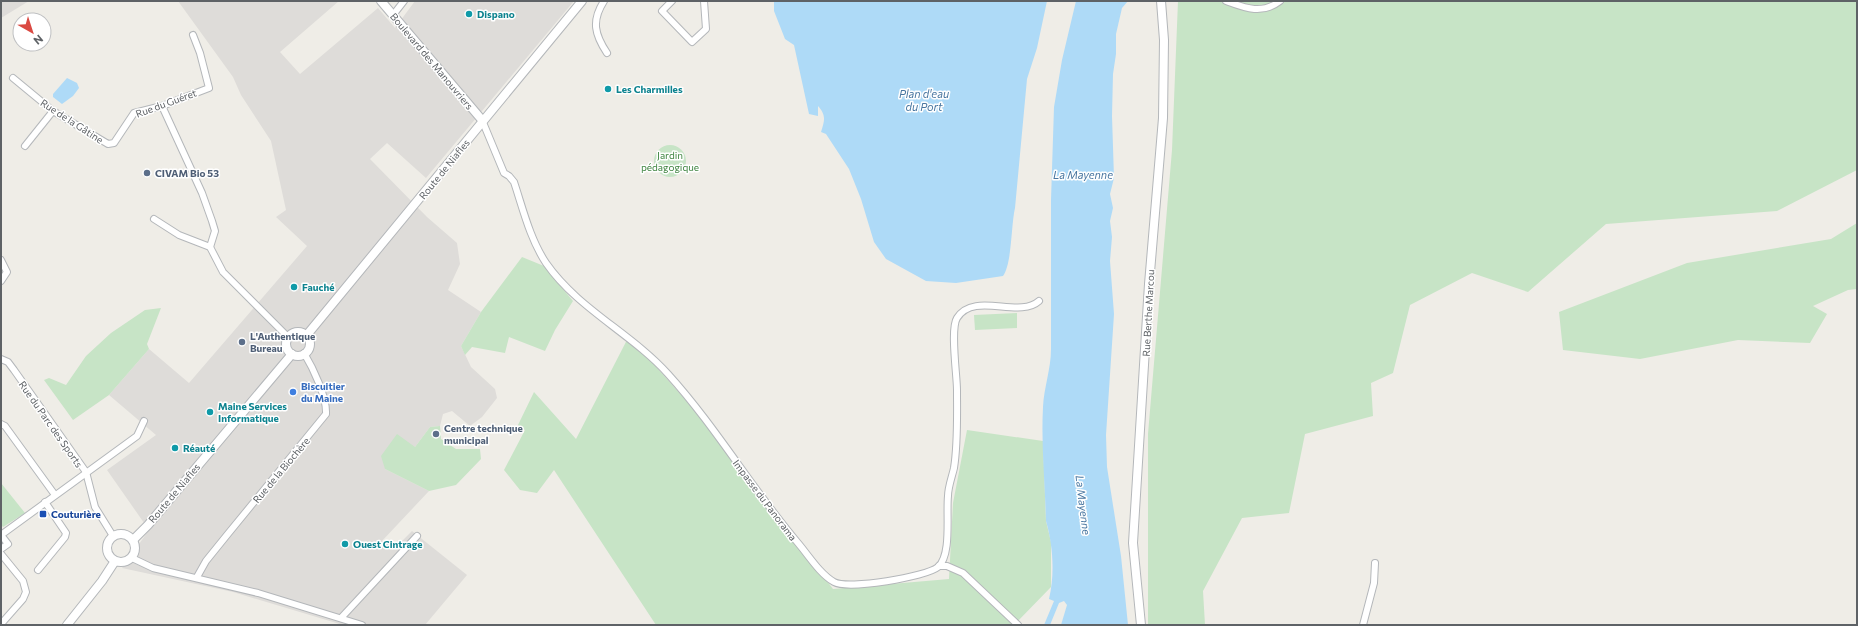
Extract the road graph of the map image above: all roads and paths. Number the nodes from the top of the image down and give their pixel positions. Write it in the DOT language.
graph roads {
  1 [pos="381,1"];
  2 [pos="404,1"];
  3 [pos="582,1"];
  4 [pos="604,1"];
  5 [pos="672,1"];
  6 [pos="704,1"];
  7 [pos="1161,1"];
  8 [pos="1226,1"];
  9 [pos="1280,1"];
  10 [pos="393,15"];
  11 [pos="193,35"];
  12 [pos="607,53"];
  13 [pos="13,78"];
  14 [pos="162,106"];
  15 [pos="54,112"];
  16 [pos="482,120"];
  17 [pos="114,143"];
  18 [pos="25,146"];
  19 [pos="154,218"];
  20 [pos="210,247"];
  21 [pos="1,260"];
  22 [pos="1,281"];
  23 [pos="1039,301"];
  24 [pos="306,336"];
  25 [pos="288,337"];
  26 [pos="292,354"];
  27 [pos="304,354"];
  28 [pos="1,360"];
  29 [pos="144,421"];
  30 [pos="1,424"];
  31 [pos="86,472"];
  32 [pos="55,495"];
  33 [pos="45,502"];
  34 [pos="1,535"];
  35 [pos="113,536"];
  36 [pos="417,536"];
  37 [pos="133,540"];
  38 [pos="1,549"];
  39 [pos="1,554"];
  40 [pos="132,558"];
  41 [pos="115,561"];
  42 [pos="1375,564"];
  43 [pos="939,566"];
  44 [pos="38,570"];
  45 [pos="197,577"];
  46 [pos="341,618"];
  47 [pos="1,624"];
  48 [pos="67,625"];
  49 [pos="362,625"];
  50 [pos="1018,625"];
  51 [pos="1141,625"];
  52 [pos="1363,625"];
  1 -- 10 [label="street, Boulevard des Manouvriers"];
  2 -- 10 [label="street"];
  3 -- 16 [label="street, Route de Niafles"];
  4 -- 12 [label="street"];
  5 -- 6 [label="street"];
  7 -- 51 [label="street, Rue Berthe Marcou"];
  8 -- 9 [label="street"];
  10 -- 16 [label="street, Boulevard des Manouvriers"];
  11 -- 14 [label="street, Rue du Guéret"];
  13 -- 15 [label="street, Rue de la Gâtine"];
  14 -- 17 [label="street, Rue du Guéret"];
  14 -- 20 [label="street"];
  15 -- 17 [label="street, Rue de la Gâtine"];
  15 -- 18 [label="street"];
  16 -- 24 [label="street, Route de Niafles"];
  16 -- 43 [label="street, Impasse du Panorama"];
  19 -- 20 [label="street"];
  20 -- 25 [label="street"];
  21 -- 22 [label="street"];
  23 -- 43 [label="street"];
  24 -- 25 [label="street"];
  24 -- 27 [label="street"];
  25 -- 26 [label="street"];
  26 -- 27 [label="street"];
  26 -- 37 [label="street, Route de Niafles"];
  27 -- 45 [label="street, Rue de la Biochère"];
  28 -- 31 [label="street, Rue du Parc des Sports"];
  29 -- 31 [label="street"];
  30 -- 32 [label="street"];
  31 -- 32 [label="street"];
  31 -- 35 [label="street, Rue du Parc des Sports"];
  32 -- 33 [label="street"];
  33 -- 34 [label="street"];
  33 -- 44 [label="street"];
  34 -- 38 [label="street"];
  35 -- 37 [label="street"];
  35 -- 41 [label="street"];
  36 -- 46 [label="street"];
  37 -- 40 [label="street"];
  39 -- 47 [label="street"];
  40 -- 41 [label="street"];
  40 -- 45 [label="street"];
  41 -- 48 [label="street"];
  42 -- 52 [label="street"];
  43 -- 50 [label="street"];
  45 -- 46 [label="street"];
  46 -- 49 [label="street"];
}
